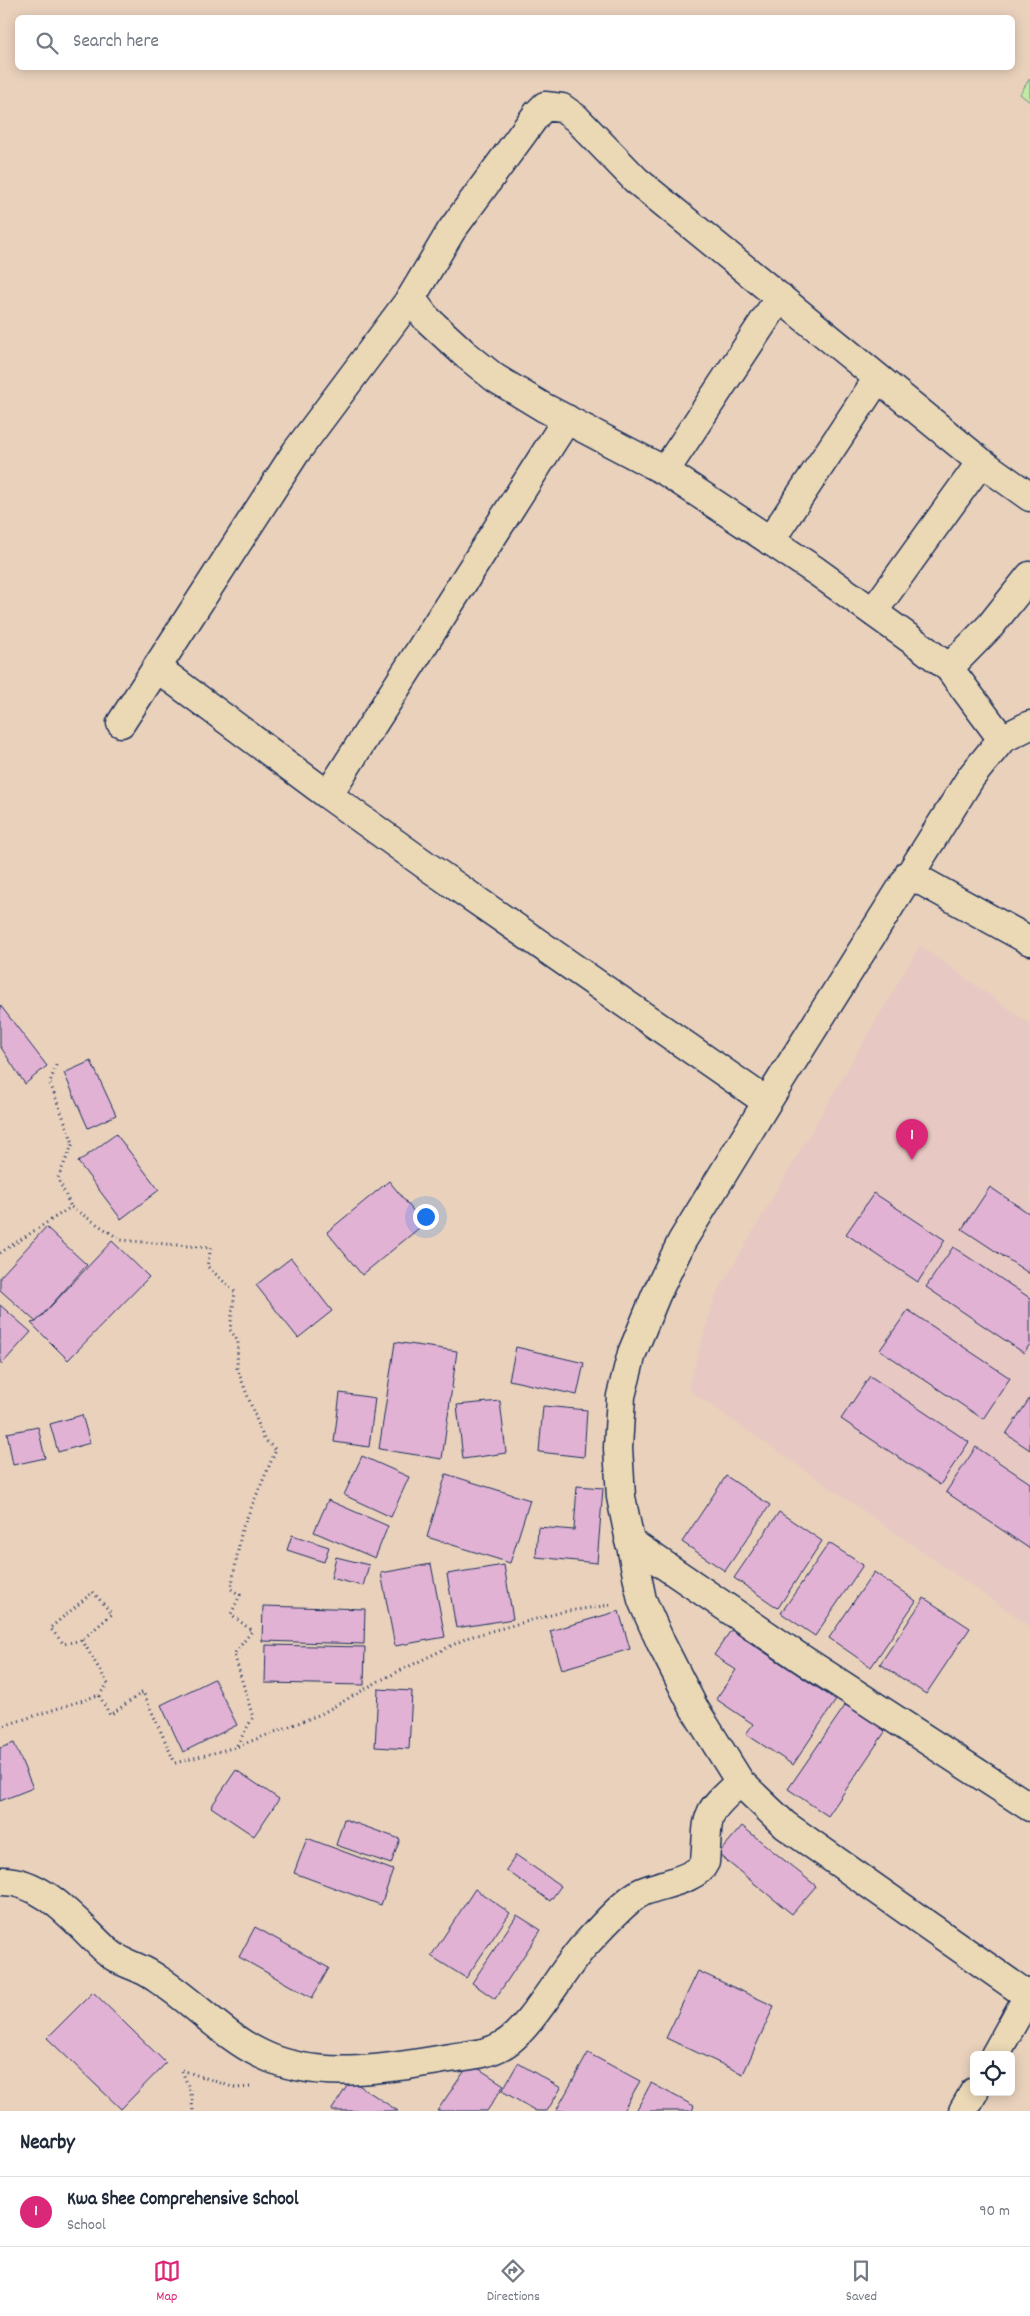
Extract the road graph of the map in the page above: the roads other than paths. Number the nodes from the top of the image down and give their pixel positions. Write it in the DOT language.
graph roads {
  1 [pos="780,297"];
  2 [pos="411,298"];
  3 [pos="878,378"];
  4 [pos="567,419"];
  5 [pos="981,462"];
  6 [pos="665,471"];
  7 [pos="1030,497"];
  8 [pos="770,541"];
  9 [pos="1030,576"];
  10 [pos="873,612"];
  11 [pos="157,668"];
  12 [pos="949,668"];
  13 [pos="121,723"];
  14 [pos="1030,725"];
  15 [pos="1002,739"];
  16 [pos="328,795"];
  17 [pos="909,874"];
  18 [pos="1030,941"];
  19 [pos="767,1102"];
  20 [pos="629,1541"];
  21 [pos="740,1782"];
  22 [pos="1030,1807"];
  23 [pos="0,1881"];
  24 [pos="1029,1997"];
  25 [pos="997,2051"];
  26 [pos="972,2096"];
  27 [pos="963,2111"];
  1 -- 2 [label="street"];
  1 -- 3 [label="street"];
  1 -- 6 [label="street"];
  2 -- 4 [label="street"];
  2 -- 11 [label="street"];
  3 -- 5 [label="street"];
  3 -- 8 [label="street"];
  4 -- 6 [label="street"];
  4 -- 16 [label="street"];
  5 -- 7 [label="street"];
  5 -- 10 [label="street"];
  6 -- 8 [label="street"];
  8 -- 10 [label="street"];
  9 -- 12 [label="street"];
  10 -- 12 [label="street"];
  11 -- 13 [label="street"];
  11 -- 16 [label="street"];
  12 -- 15 [label="street"];
  14 -- 15 [label="street"];
  15 -- 17 [label="street"];
  16 -- 19 [label="street"];
  17 -- 18 [label="street"];
  17 -- 19 [label="street"];
  19 -- 20 [label="street"];
  20 -- 21 [label="street"];
  20 -- 22 [label="street"];
  21 -- 23 [label="street"];
  21 -- 24 [label="street"];
  24 -- 25 [label="street"];
  26 -- 27 [label="street"];
}
